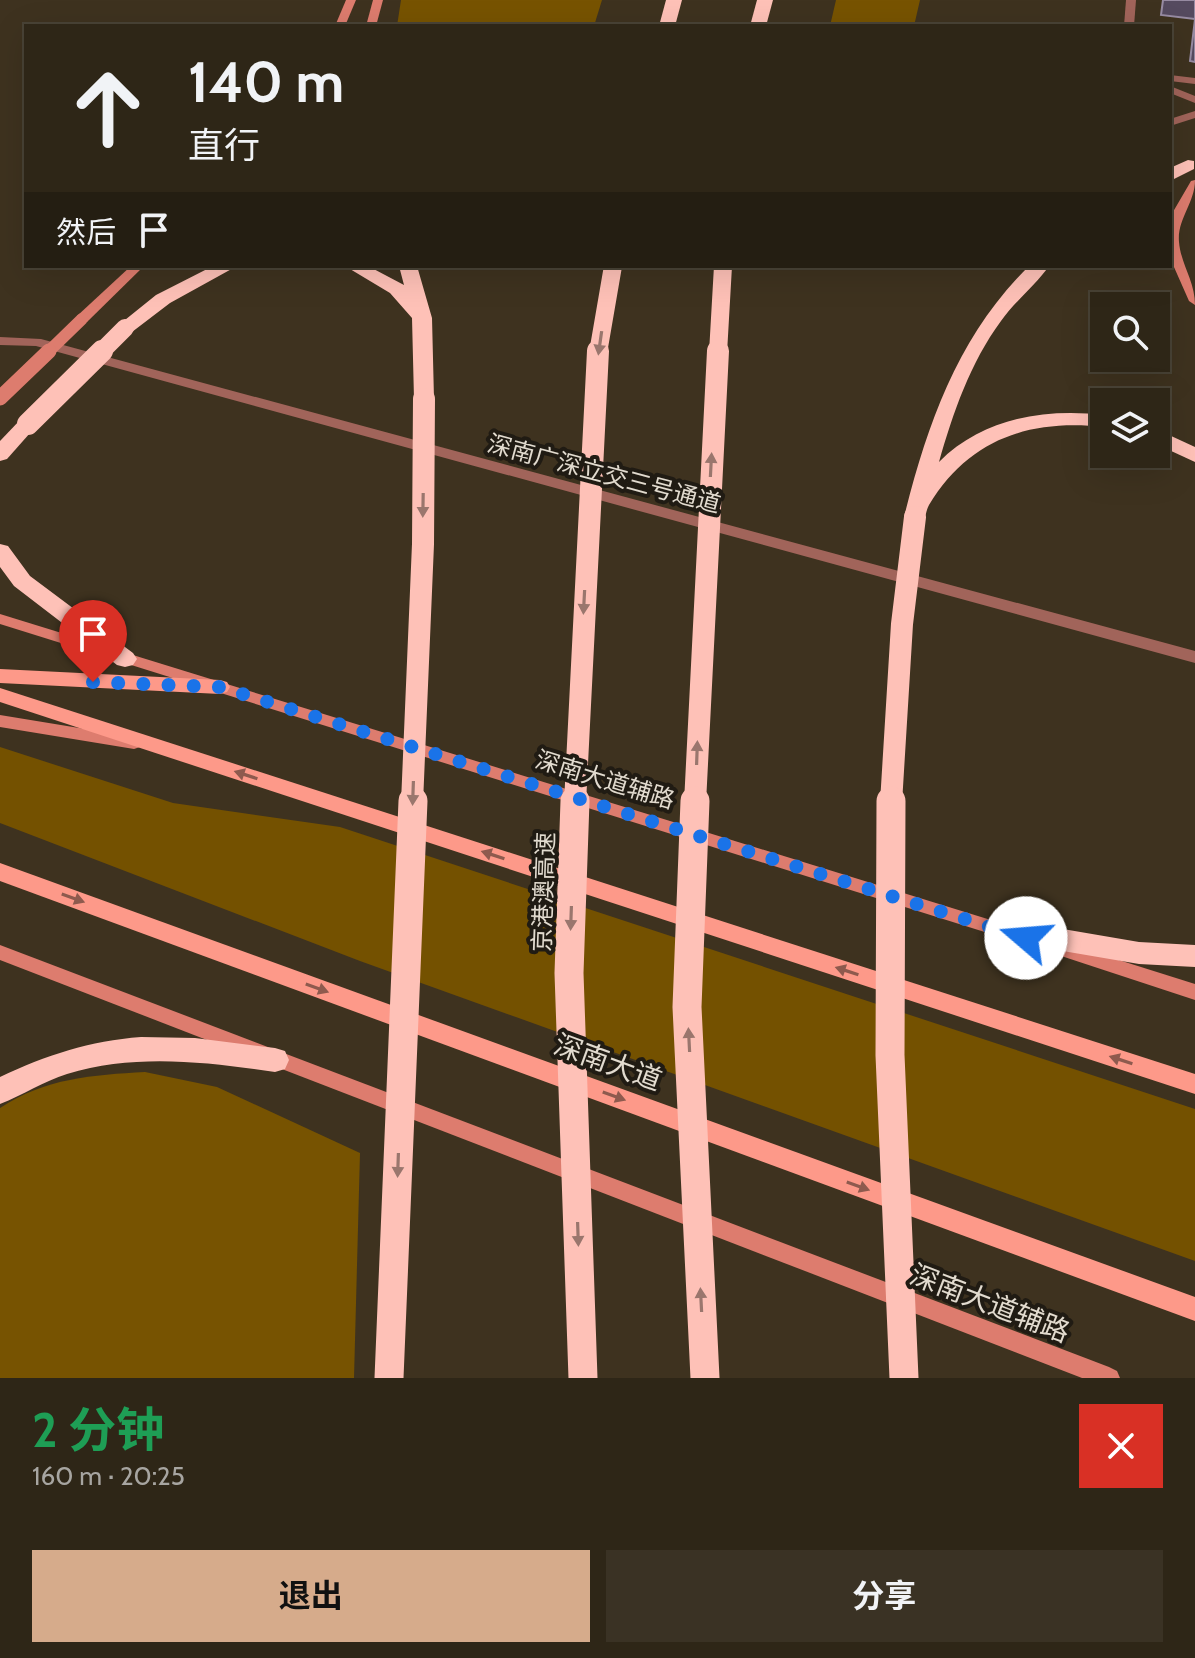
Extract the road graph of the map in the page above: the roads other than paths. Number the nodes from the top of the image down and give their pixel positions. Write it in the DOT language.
graph roads {
  1 [pos="351,0"];
  2 [pos="378,0"];
  3 [pos="674,0"];
  4 [pos="765,0"];
  5 [pos="1131,0"];
  6 [pos="341,24"];
  7 [pos="372,24"];
  8 [pos="668,24"];
  9 [pos="759,24"];
  10 [pos="1129,24"];
  11 [pos="1172,78"];
  12 [pos="1195,81"];
  13 [pos="1172,90"];
  14 [pos="1195,100"];
  15 [pos="1195,114"];
  16 [pos="1172,122"];
  17 [pos="1192,164"];
  18 [pos="1172,173"];
  19 [pos="1195,184"];
  20 [pos="1172,224"];
  21 [pos="1172,242"];
  22 [pos="136,268"];
  23 [pos="223,268"];
  24 [pos="358,268"];
  25 [pos="409,268"];
  26 [pos="613,268"];
  27 [pos="723,268"];
  28 [pos="1038,268"];
  29 [pos="1195,301"];
  30 [pos="422,318"];
  31 [pos="0,341"];
  32 [pos="0,398"];
  33 [pos="1090,419"];
  34 [pos="1170,443"];
  35 [pos="0,454"];
  36 [pos="1195,455"];
  37 [pos="915,517"];
  38 [pos="0,551"];
  39 [pos="0,619"];
  40 [pos="1195,657"];
  41 [pos="125,659"];
  42 [pos="0,676"];
  43 [pos="220,687"];
  44 [pos="0,695"];
  45 [pos="0,721"];
  46 [pos="163,748"];
  47 [pos="0,872"];
  48 [pos="998,929"];
  49 [pos="0,952"];
  50 [pos="1195,956"];
  51 [pos="1195,992"];
  52 [pos="275,1060"];
  53 [pos="1195,1084"];
  54 [pos="0,1091"];
  55 [pos="1195,1309"];
  56 [pos="389,1378"];
  57 [pos="583,1378"];
  58 [pos="705,1378"];
  59 [pos="904,1378"];
  60 [pos="1109,1378"];
  1 -- 6 [label="main road"];
  2 -- 7 [label="main road"];
  3 -- 8 [label="highway"];
  4 -- 9 [label="highway"];
  5 -- 10 [label="lane"];
  11 -- 12 [label="lane"];
  13 -- 14 [label="lane"];
  15 -- 16 [label="lane"];
  17 -- 18 [label="highway"];
  19 -- 20 [label="main road"];
  21 -- 29 [label="main road"];
  22 -- 32 [label="main road, bridge"];
  23 -- 35 [label="highway, bridge"];
  24 -- 30 [label="highway"];
  25 -- 30 [label="highway"];
  26 -- 57 [label="highway, 京港澳高速, one-way, bridge"];
  58 -- 27 [label="highway, one-way, bridge"];
  28 -- 37 [label="highway"];
  30 -- 56 [label="highway, one-way, bridge"];
  31 -- 40 [label="lane, 深南广深立交三号通道"];
  33 -- 37 [label="highway"];
  34 -- 36 [label="highway"];
  37 -- 59 [label="highway, bridge"];
  38 -- 41 [label="highway"];
  39 -- 41 [label="main road, 深南大道辅路"];
  41 -- 43 [label="main road, 深南大道辅路"];
  42 -- 43 [label="main road"];
  43 -- 48 [label="main road, 深南大道辅路"];
  44 -- 46 [label="main road"];
  45 -- 46 [label="main road"];
  53 -- 46 [label="main road, one-way"];
  47 -- 55 [label="main road, 深南大道, one-way"];
  48 -- 50 [label="highway"];
  48 -- 51 [label="main road, 深南大道辅路"];
  49 -- 52 [label="main road, 深南大道辅路"];
  52 -- 54 [label="highway"];
  52 -- 60 [label="main road, 深南大道辅路"];
}
